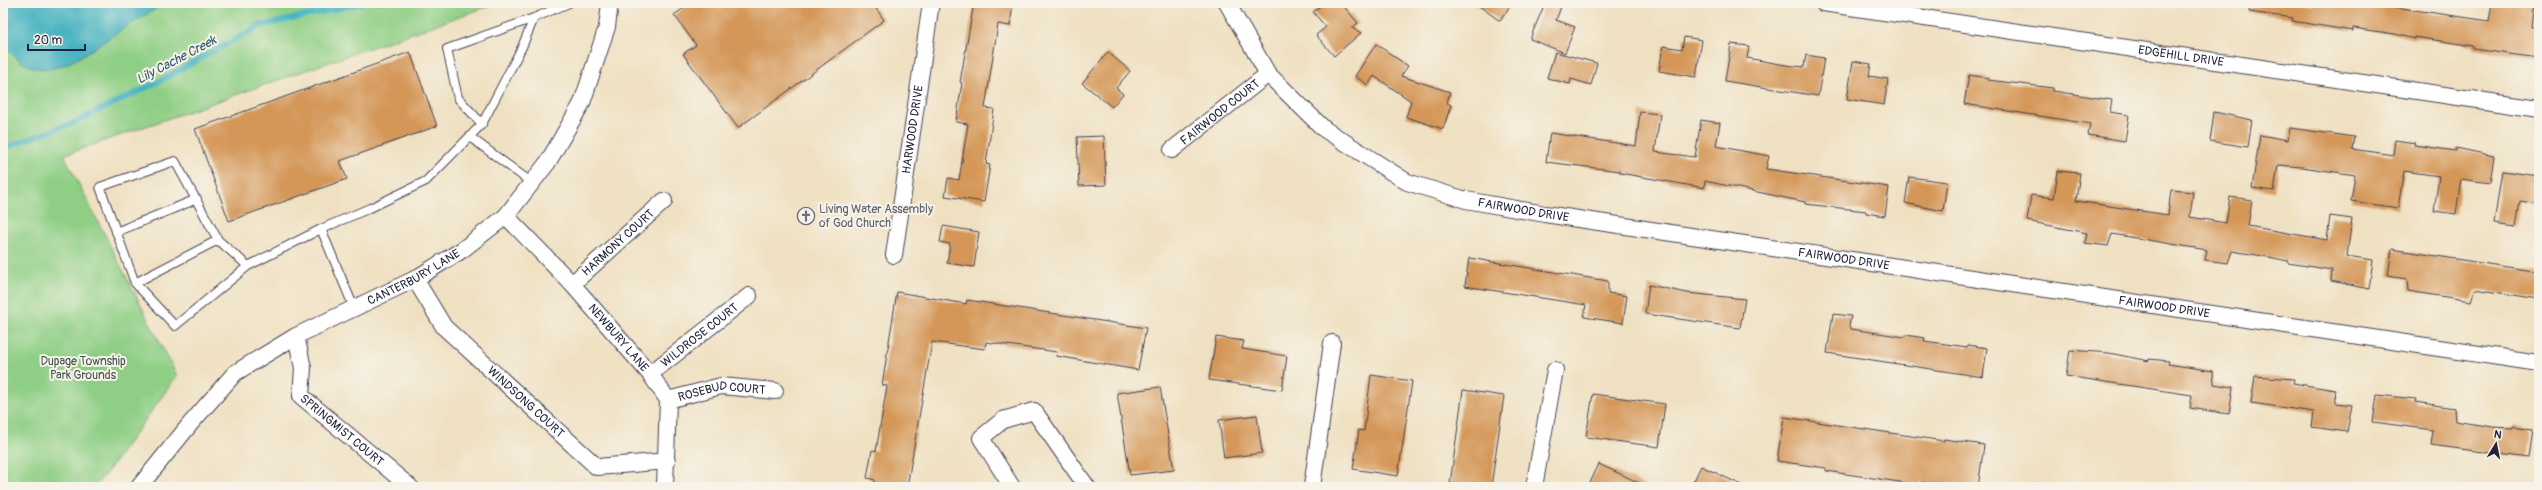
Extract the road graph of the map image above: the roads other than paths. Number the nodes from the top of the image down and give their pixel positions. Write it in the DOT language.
graph roads {
  1 [pos="569,3"];
  2 [pos="610,3"];
  3 [pos="931,3"];
  4 [pos="1227,3"];
  5 [pos="1823,3"];
  6 [pos="534,18"];
  7 [pos="1268,74"];
  8 [pos="2539,109"];
  9 [pos="482,124"];
  10 [pos="470,137"];
  11 [pos="1172,150"];
  12 [pos="532,183"];
  13 [pos="197,199"];
  14 [pos="664,201"];
  15 [pos="506,216"];
  16 [pos="321,229"];
  17 [pos="116,232"];
  18 [pos="218,240"];
  19 [pos="894,255"];
  20 [pos="248,266"];
  21 [pos="415,279"];
  22 [pos="136,283"];
  23 [pos="572,284"];
  24 [pos="749,296"];
  25 [pos="354,308"];
  26 [pos="296,336"];
  27 [pos="1332,343"];
  28 [pos="2539,363"];
  29 [pos="1555,370"];
  30 [pos="650,374"];
  31 [pos="776,391"];
  32 [pos="668,400"];
  33 [pos="667,461"];
  34 [pos="140,487"];
  35 [pos="410,487"];
  36 [pos="665,487"];
  37 [pos="1012,487"];
  38 [pos="1087,487"];
  39 [pos="1312,487"];
  40 [pos="1534,487"];
  1 -- 6 [label="lane"];
  2 -- 12 [label="street, CANTERBURY LANE"];
  3 -- 19 [label="street, HARWOOD DRIVE"];
  4 -- 7 [label="street, FAIRWOOD DRIVE"];
  5 -- 8 [label="street, EDGEHILL DRIVE"];
  6 -- 9 [label="lane"];
  6 -- 9 [label="lane"];
  7 -- 11 [label="street, FAIRWOOD COURT"];
  7 -- 28 [label="street, FAIRWOOD DRIVE"];
  9 -- 10 [label="lane"];
  10 -- 12 [label="lane"];
  10 -- 16 [label="lane"];
  12 -- 15 [label="street, CANTERBURY LANE"];
  13 -- 17 [label="lane"];
  13 -- 17 [label="lane"];
  13 -- 18 [label="lane"];
  14 -- 23 [label="street, HARMONY COURT"];
  15 -- 21 [label="street, CANTERBURY LANE"];
  15 -- 23 [label="street, NEWBURY LANE"];
  16 -- 20 [label="lane"];
  16 -- 25 [label="lane"];
  17 -- 22 [label="lane"];
  18 -- 20 [label="lane"];
  18 -- 22 [label="lane"];
  20 -- 22 [label="lane"];
  21 -- 25 [label="street, CANTERBURY LANE"];
  21 -- 33 [label="street, WINDSONG COURT"];
  23 -- 30 [label="street, NEWBURY LANE"];
  24 -- 30 [label="street, WILDROSE COURT"];
  25 -- 26 [label="street, CANTERBURY LANE"];
  26 -- 34 [label="street, CANTERBURY LANE"];
  26 -- 35 [label="street, SPRINGMIST COURT"];
  27 -- 39 [label="street"];
  29 -- 40 [label="street"];
  30 -- 32 [label="street, NEWBURY LANE"];
  31 -- 32 [label="street, ROSEBUD COURT"];
  32 -- 33 [label="street"];
  33 -- 36 [label="street"];
  37 -- 38 [label="street"];
}
